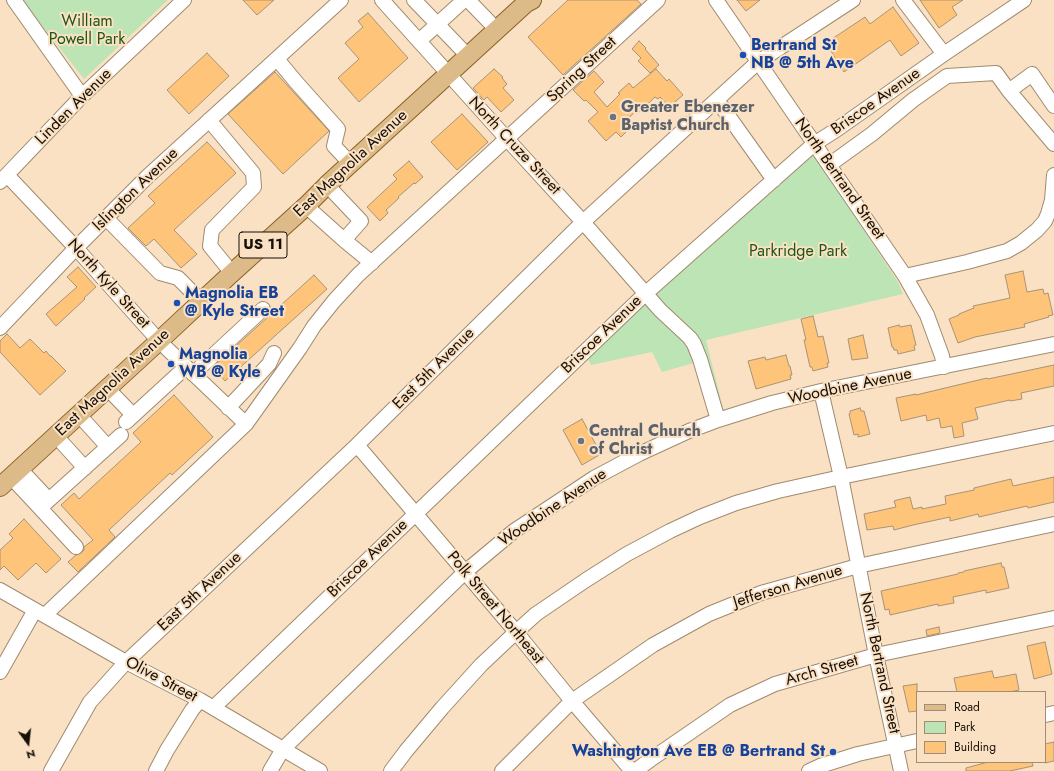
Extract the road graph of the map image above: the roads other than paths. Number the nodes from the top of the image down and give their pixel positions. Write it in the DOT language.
graph roads {
  1 [pos="14,0"];
  2 [pos="184,0"];
  3 [pos="341,0"];
  4 [pos="382,0"];
  5 [pos="414,0"];
  6 [pos="464,0"];
  7 [pos="468,0"];
  8 [pos="658,0"];
  9 [pos="716,0"];
  10 [pos="853,0"];
  11 [pos="903,0"];
  12 [pos="1024,0"];
  13 [pos="528,1"];
  14 [pos="437,24"];
  15 [pos="496,30"];
  16 [pos="418,41"];
  17 [pos="944,54"];
  18 [pos="468,56"];
  19 [pos="277,59"];
  20 [pos="758,62"];
  21 [pos="448,74"];
  22 [pos="1009,91"];
  23 [pos="82,96"];
  24 [pos="717,100"];
  25 [pos="1054,106"];
  26 [pos="209,120"];
  27 [pos="507,139"];
  28 [pos="1053,142"];
  29 [pos="814,144"];
  30 [pos="350,163"];
  31 [pos="829,165"];
  32 [pos="1054,175"];
  33 [pos="4,178"];
  34 [pos="774,180"];
  35 [pos="327,185"];
  36 [pos="306,206"];
  37 [pos="106,218"];
  38 [pos="584,222"];
  39 [pos="344,240"];
  40 [pos="76,248"];
  41 [pos="372,263"];
  42 [pos="232,273"];
  43 [pos="905,276"];
  44 [pos="645,294"];
  45 [pos="201,301"];
  46 [pos="263,309"];
  47 [pos="0,328"];
  48 [pos="159,341"];
  49 [pos="1054,344"];
  50 [pos="274,353"];
  51 [pos="944,367"];
  52 [pos="189,371"];
  53 [pos="108,389"];
  54 [pos="821,392"];
  55 [pos="228,408"];
  56 [pos="79,414"];
  57 [pos="718,420"];
  58 [pos="127,424"];
  59 [pos="246,424"];
  60 [pos="1054,433"];
  61 [pos="56,436"];
  62 [pos="357,445"];
  63 [pos="108,447"];
  64 [pos="85,468"];
  65 [pos="841,477"];
  66 [pos="10,478"];
  67 [pos="45,504"];
  68 [pos="415,514"];
  69 [pos="1054,524"];
  70 [pos="76,547"];
  71 [pos="858,566"];
  72 [pos="465,572"];
  73 [pos="0,590"];
  74 [pos="40,612"];
  75 [pos="1054,618"];
  76 [pos="516,632"];
  77 [pos="876,655"];
  78 [pos="126,662"];
  79 [pos="0,672"];
  80 [pos="200,700"];
  81 [pos="572,701"];
  82 [pos="213,708"];
  83 [pos="916,741"];
  84 [pos="896,746"];
  85 [pos="283,749"];
  86 [pos="51,771"];
  87 [pos="156,771"];
  88 [pos="270,771"];
  89 [pos="320,771"];
  90 [pos="391,771"];
  91 [pos="502,771"];
  92 [pos="632,771"];
  93 [pos="635,771"];
  94 [pos="809,771"];
  95 [pos="901,771"];
  1 -- 23 [label="street"];
  2 -- 23 [label="street, Linden Avenue"];
  3 -- 19 [label="street, Islington Avenue"];
  4 -- 16 [label="street, North Cruze Street"];
  5 -- 14 [label="street"];
  6 -- 14 [label="street"];
  7 -- 15 [label="street"];
  8 -- 27 [label="street, Spring Street"];
  9 -- 20 [label="street, North Bertrand Street"];
  10 -- 20 [label="street, East 5th Avenue"];
  11 -- 17 [label="street"];
  12 -- 17 [label="street, Briscoe Avenue"];
  13 -- 15 [label="main road, East Magnolia Avenue / US 11"];
  14 -- 16 [label="street"];
  14 -- 18 [label="street"];
  15 -- 18 [label="main road, East Magnolia Avenue / US 11"];
  16 -- 21 [label="street, North Cruze Street"];
  17 -- 29 [label="street, Briscoe Avenue"];
  18 -- 21 [label="main road, East Magnolia Avenue / US 11"];
  19 -- 26 [label="street, Islington Avenue"];
  19 -- 30 [label="street"];
  20 -- 24 [label="street, East 5th Avenue"];
  20 -- 29 [label="street, North Bertrand Street"];
  21 -- 27 [label="street, North Cruze Street"];
  21 -- 30 [label="main road, East Magnolia Avenue / US 11"];
  22 -- 25 [label="street"];
  22 -- 28 [label="street"];
  22 -- 31 [label="street"];
  23 -- 33 [label="street, Linden Avenue"];
  24 -- 34 [label="street"];
  24 -- 38 [label="street, East 5th Avenue"];
  26 -- 37 [label="street, Islington Avenue"];
  26 -- 42 [label="street"];
  27 -- 38 [label="street, North Cruze Street"];
  27 -- 41 [label="street, Spring Street"];
  29 -- 31 [label="street, North Bertrand Street"];
  29 -- 34 [label="street, Briscoe Avenue"];
  30 -- 35 [label="main road, East Magnolia Avenue / US 11"];
  31 -- 43 [label="street, North Bertrand Street"];
  32 -- 43 [label="street"];
  33 -- 40 [label="street, North Kyle Street"];
  34 -- 44 [label="street, Briscoe Avenue"];
  35 -- 36 [label="main road, East Magnolia Avenue / US 11"];
  35 -- 39 [label="street"];
  36 -- 39 [label="street"];
  36 -- 42 [label="main road, East Magnolia Avenue / US 11"];
  37 -- 40 [label="street, Islington Avenue"];
  37 -- 45 [label="street"];
  38 -- 44 [label="street, North Cruze Street"];
  38 -- 62 [label="street, East 5th Avenue"];
  39 -- 41 [label="street"];
  40 -- 47 [label="street, Islington Avenue"];
  40 -- 48 [label="street, North Kyle Street"];
  41 -- 59 [label="street, Spring Street"];
  42 -- 45 [label="main road, East Magnolia Avenue / US 11"];
  43 -- 51 [label="street, North Bertrand Street"];
  44 -- 57 [label="street, North Cruze Street"];
  44 -- 68 [label="street, Briscoe Avenue"];
  45 -- 48 [label="main road, East Magnolia Avenue / US 11"];
  46 -- 52 [label="street"];
  48 -- 52 [label="street, North Kyle Street"];
  48 -- 53 [label="main road, East Magnolia Avenue / US 11"];
  49 -- 51 [label="street, Woodbine Avenue"];
  50 -- 55 [label="street"];
  51 -- 54 [label="street, Woodbine Avenue"];
  52 -- 55 [label="street, North Kyle Street"];
  52 -- 58 [label="street"];
  53 -- 56 [label="main road, East Magnolia Avenue / US 11"];
  53 -- 58 [label="street"];
  54 -- 57 [label="street, Woodbine Avenue"];
  54 -- 65 [label="street, North Bertrand Street"];
  55 -- 59 [label="street, North Kyle Street"];
  56 -- 61 [label="main road, East Magnolia Avenue / US 11"];
  56 -- 63 [label="street"];
  57 -- 72 [label="street, Woodbine Avenue"];
  58 -- 63 [label="street"];
  59 -- 74 [label="street, Spring Street"];
  60 -- 65 [label="street"];
  61 -- 64 [label="street"];
  61 -- 66 [label="main road, East Magnolia Avenue / US 11"];
  62 -- 68 [label="street, Polk Street Northeast"];
  62 -- 78 [label="street, East 5th Avenue"];
  63 -- 64 [label="street"];
  64 -- 67 [label="street"];
  65 -- 71 [label="street, North Bertrand Street"];
  65 -- 76 [label="street"];
  66 -- 67 [label="street"];
  67 -- 70 [label="street"];
  68 -- 72 [label="street, Polk Street Northeast"];
  68 -- 82 [label="street, Briscoe Avenue"];
  69 -- 71 [label="street, Jefferson Avenue"];
  71 -- 77 [label="street, North Bertrand Street"];
  71 -- 81 [label="street, Jefferson Avenue"];
  72 -- 76 [label="street, Polk Street Northeast"];
  72 -- 85 [label="street, Woodbine Avenue"];
  73 -- 74 [label="street, Olive Street"];
  74 -- 78 [label="street, Olive Street"];
  74 -- 79 [label="street, Spring Street"];
  75 -- 77 [label="street, Arch Street"];
  76 -- 81 [label="street, Polk Street Northeast"];
  76 -- 90 [label="street"];
  77 -- 84 [label="street, North Bertrand Street"];
  77 -- 93 [label="street, Arch Street"];
  78 -- 80 [label="street, Olive Street"];
  78 -- 86 [label="street, East 5th Avenue"];
  80 -- 82 [label="street, Olive Street"];
  80 -- 87 [label="street"];
  81 -- 91 [label="street, Jefferson Avenue"];
  81 -- 92 [label="street, Polk Street Northeast"];
  82 -- 85 [label="street, Olive Street"];
  83 -- 84 [label="street"];
  84 -- 94 [label="street"];
  84 -- 95 [label="street, North Bertrand Street"];
  85 -- 88 [label="street, Woodbine Avenue"];
  85 -- 89 [label="street, Olive Street"];
}
